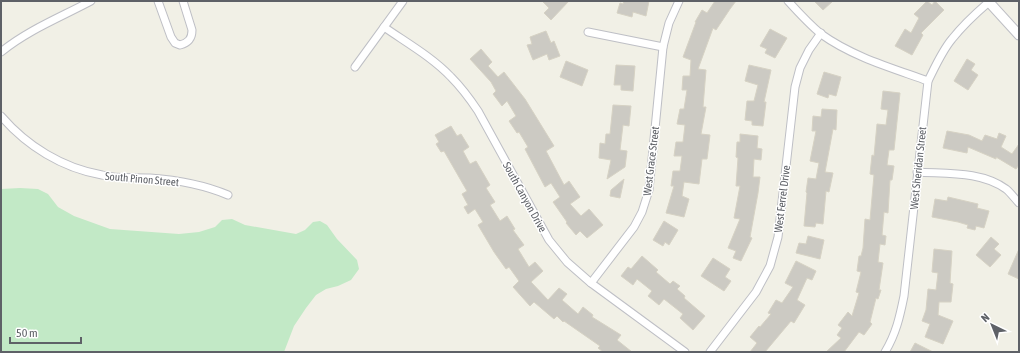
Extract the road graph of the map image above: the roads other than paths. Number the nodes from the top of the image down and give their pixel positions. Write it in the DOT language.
graph roads {
  1 [pos="91,1"];
  2 [pos="158,1"];
  3 [pos="182,1"];
  4 [pos="403,1"];
  5 [pos="679,1"];
  6 [pos="788,1"];
  7 [pos="989,1"];
  8 [pos="384,27"];
  9 [pos="588,32"];
  10 [pos="821,34"];
  11 [pos="1019,35"];
  12 [pos="663,47"];
  13 [pos="1,52"];
  14 [pos="355,67"];
  15 [pos="928,81"];
  16 [pos="1,116"];
  17 [pos="917,172"];
  18 [pos="228,195"];
  19 [pos="1019,203"];
  20 [pos="591,283"];
  21 [pos="685,352"];
  22 [pos="710,352"];
  23 [pos="885,352"];
  1 -- 13 [label="street"];
  2 -- 3 [label="street"];
  4 -- 8 [label="street"];
  5 -- 12 [label="street, West Grace Street"];
  6 -- 10 [label="street"];
  7 -- 11 [label="street"];
  7 -- 15 [label="street, West Sheridan Street"];
  8 -- 14 [label="street"];
  8 -- 20 [label="street, South Canyon Drive"];
  9 -- 12 [label="street"];
  10 -- 15 [label="street"];
  10 -- 22 [label="street, West Ferrel Drive"];
  12 -- 20 [label="street, West Grace Street"];
  15 -- 17 [label="street, West Sheridan Street"];
  16 -- 18 [label="street, South Pinon Street"];
  17 -- 19 [label="street"];
  17 -- 23 [label="street, West Sheridan Street"];
  20 -- 21 [label="street, South Canyon Drive"];
}
